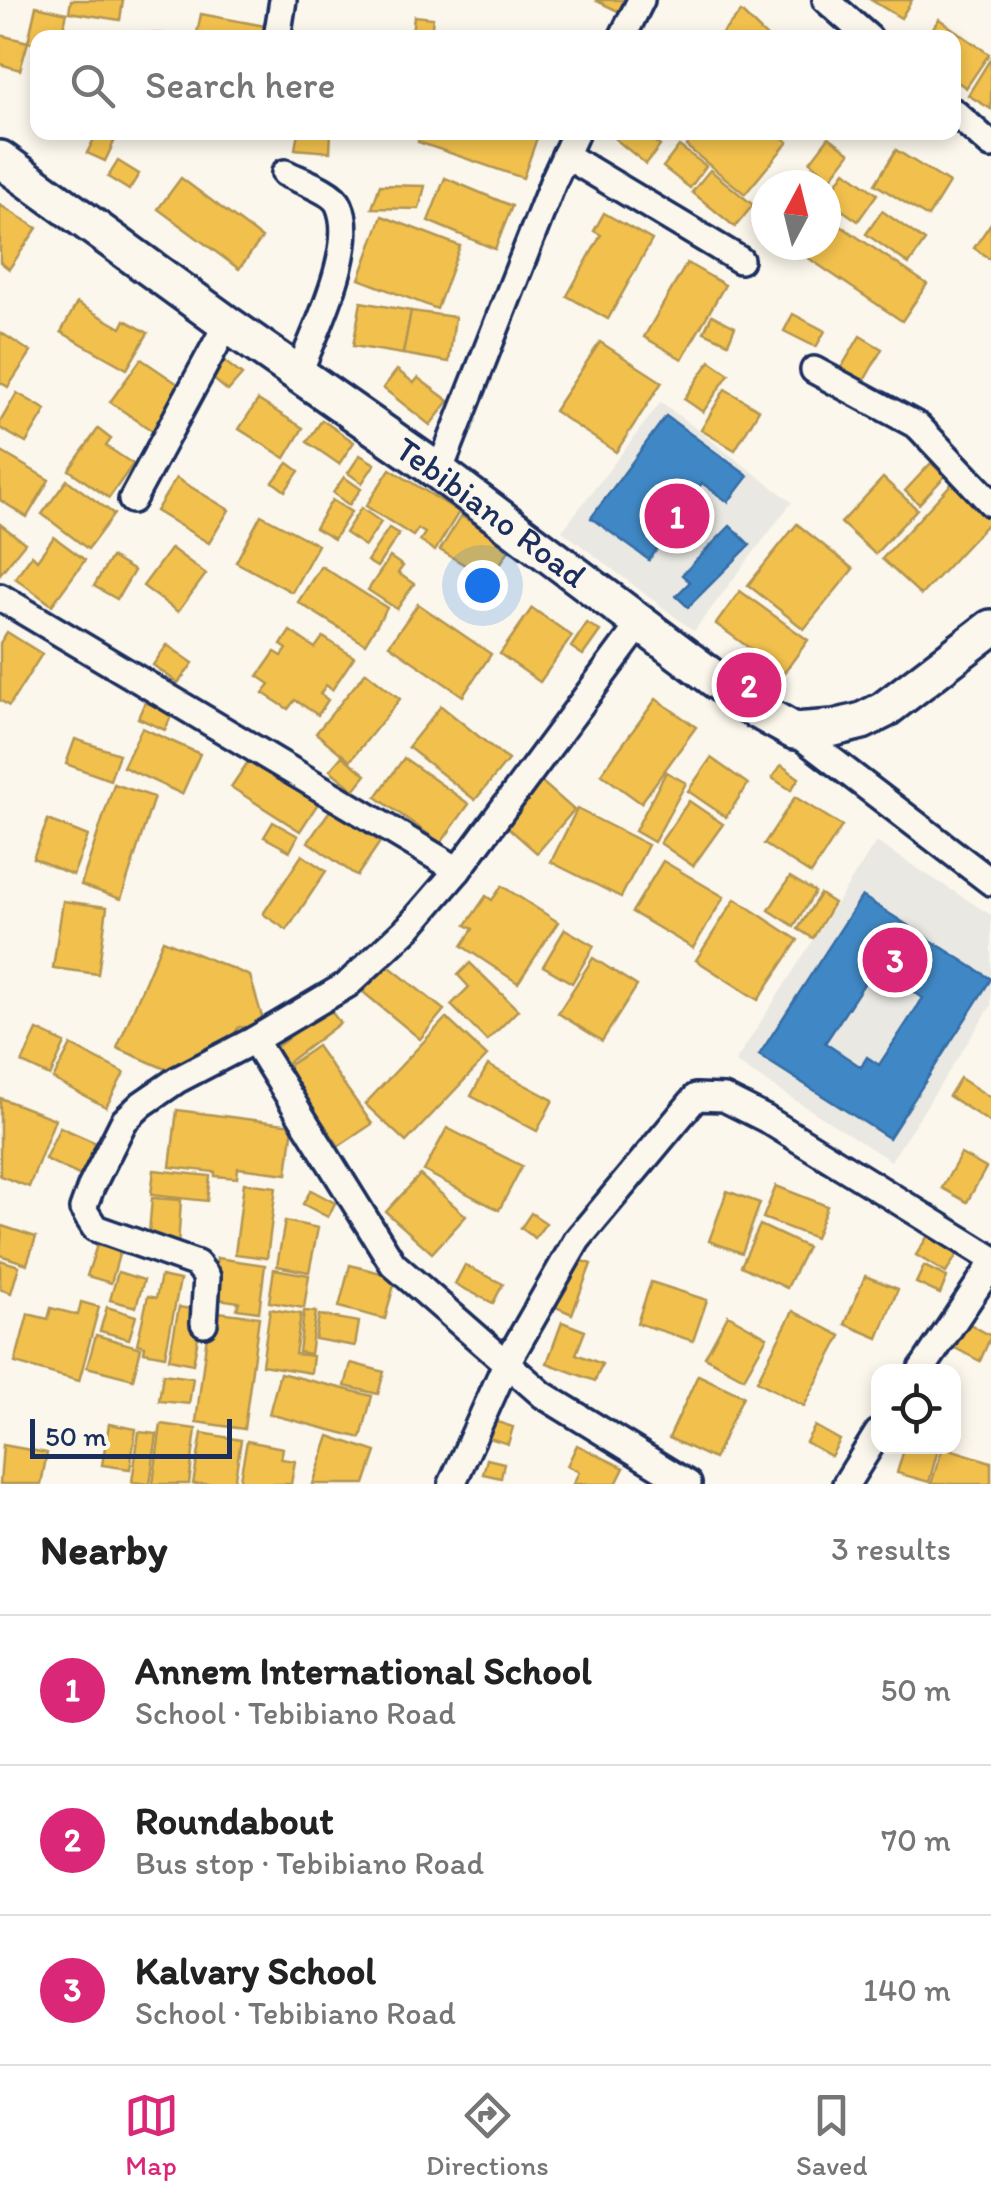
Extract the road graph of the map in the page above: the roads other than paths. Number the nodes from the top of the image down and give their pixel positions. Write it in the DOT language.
graph roads {
  1 [pos="282,0"];
  2 [pos="641,0"];
  3 [pos="826,0"];
  4 [pos="278,30"];
  5 [pos="626,30"];
  6 [pos="860,30"];
  7 [pos="961,118"];
  8 [pos="571,144"];
  9 [pos="991,144"];
  10 [pos="0,158"];
  11 [pos="285,173"];
  12 [pos="740,260"];
  13 [pos="228,324"];
  14 [pos="814,370"];
  15 [pos="299,372"];
  16 [pos="440,472"];
  17 [pos="132,500"];
  18 [pos="991,503"];
  19 [pos="0,597"];
  20 [pos="640,624"];
  21 [pos="991,628"];
  22 [pos="794,731"];
  23 [pos="458,870"];
  24 [pos="991,882"];
  25 [pos="254,1040"];
  26 [pos="991,1258"];
  27 [pos="991,1266"];
  28 [pos="204,1323"];
  29 [pos="506,1364"];
  30 [pos="925,1364"];
  31 [pos="871,1444"];
  32 [pos="452,1484"];
  33 [pos="688,1484"];
  34 [pos="846,1484"];
  1 -- 4 [label="street"];
  2 -- 5 [label="street"];
  3 -- 6 [label="street"];
  7 -- 9 [label="street"];
  8 -- 12 [label="street"];
  8 -- 16 [label="street"];
  10 -- 13 [label="main road, Tebibiano Road"];
  11 -- 15 [label="street"];
  13 -- 15 [label="main road, Tebibiano Road"];
  13 -- 17 [label="street"];
  14 -- 18 [label="street"];
  15 -- 16 [label="main road, Tebibiano Road"];
  16 -- 20 [label="main road, Tebibiano Road"];
  19 -- 23 [label="street"];
  20 -- 22 [label="main road, Tebibiano Road"];
  20 -- 23 [label="street"];
  21 -- 22 [label="main road"];
  22 -- 24 [label="street"];
  23 -- 25 [label="street"];
  25 -- 28 [label="street"];
  25 -- 29 [label="street"];
  26 -- 29 [label="street"];
  27 -- 30 [label="street"];
  29 -- 32 [label="street"];
  29 -- 33 [label="street"];
  31 -- 34 [label="street"];
}
